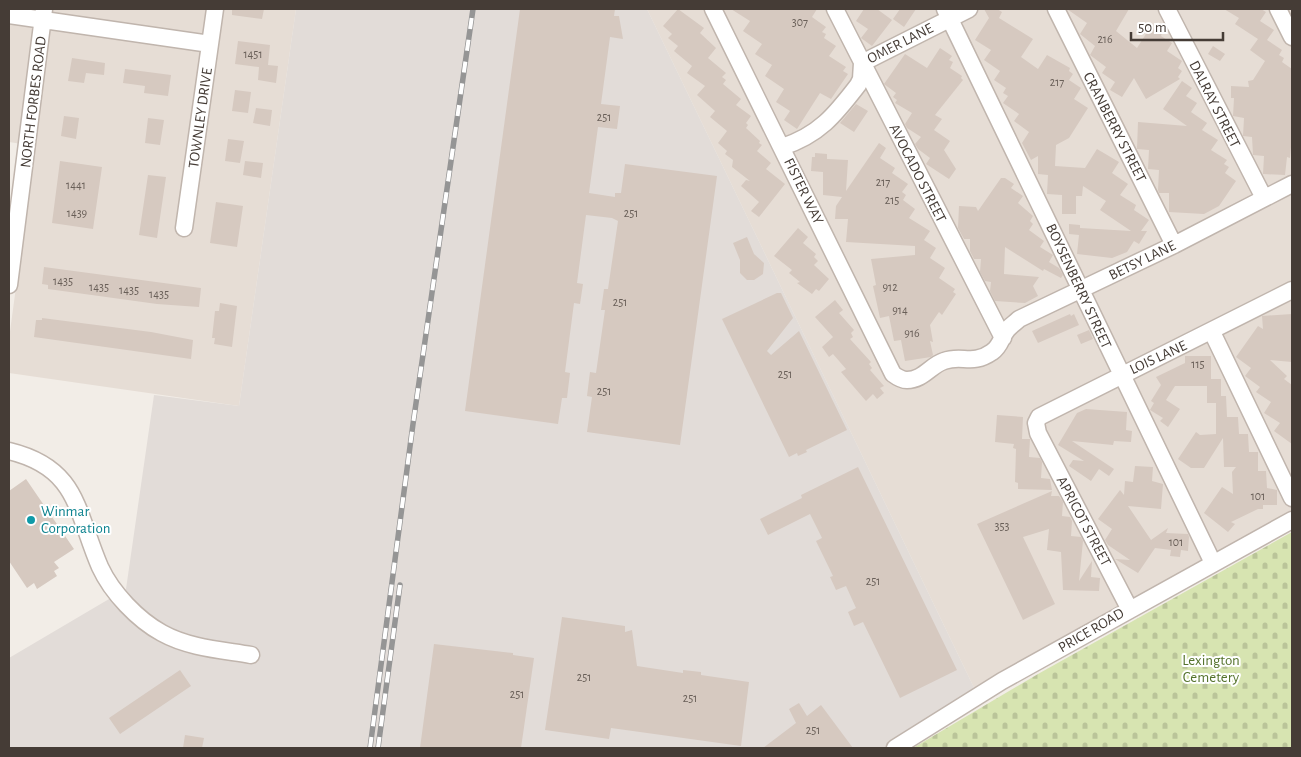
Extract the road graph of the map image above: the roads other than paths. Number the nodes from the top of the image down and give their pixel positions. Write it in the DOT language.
graph roads {
  1 [pos="215,9"];
  2 [pos="713,9"];
  3 [pos="835,9"];
  4 [pos="969,9"];
  5 [pos="1056,9"];
  6 [pos="1167,9"];
  7 [pos="1278,9"];
  8 [pos="948,13"];
  9 [pos="43,14"];
  10 [pos="9,15"];
  11 [pos="1292,37"];
  12 [pos="210,44"];
  13 [pos="862,63"];
  14 [pos="782,147"];
  15 [pos="1292,184"];
  16 [pos="1264,198"];
  17 [pos="184,228"];
  18 [pos="1174,245"];
  19 [pos="9,285"];
  20 [pos="1081,289"];
  21 [pos="1292,290"];
  22 [pos="1212,332"];
  23 [pos="1003,338"];
  24 [pos="893,374"];
  25 [pos="1121,374"];
  26 [pos="1038,433"];
  27 [pos="9,451"];
  28 [pos="1292,498"];
  29 [pos="1292,520"];
  30 [pos="1213,563"];
  31 [pos="1129,608"];
  32 [pos="251,655"];
  33 [pos="895,748"];
  1 -- 12 [label="street, TOWNLEY DRIVE"];
  2 -- 14 [label="street, FISTER WAY"];
  3 -- 13 [label="street, AVOCADO STREET"];
  4 -- 8 [label="street, OMER LANE"];
  5 -- 18 [label="street, CRANBERRY STREET"];
  6 -- 16 [label="street, DALRAY STREET"];
  7 -- 11 [label="street"];
  8 -- 13 [label="street, OMER LANE"];
  8 -- 20 [label="street, BOYSENBERRY STREET"];
  9 -- 10 [label="street"];
  9 -- 12 [label="street"];
  9 -- 19 [label="street, NORTH FORBES ROAD"];
  12 -- 17 [label="street, TOWNLEY DRIVE"];
  13 -- 14 [label="street, OMER LANE"];
  13 -- 23 [label="street, AVOCADO STREET"];
  14 -- 24 [label="street, FISTER WAY"];
  15 -- 16 [label="street, BETSY LANE"];
  16 -- 18 [label="street, BETSY LANE"];
  18 -- 20 [label="street, BETSY LANE"];
  20 -- 23 [label="street, BETSY LANE"];
  20 -- 25 [label="street, BOYSENBERRY STREET"];
  21 -- 22 [label="street, LOIS LANE"];
  22 -- 25 [label="street, LOIS LANE"];
  22 -- 28 [label="street"];
  23 -- 24 [label="street, BETSY LANE"];
  25 -- 26 [label="street, LOIS LANE"];
  25 -- 30 [label="street, BOYSENBERRY STREET"];
  26 -- 31 [label="street, APRICOT STREET"];
  27 -- 32 [label="street"];
  29 -- 30 [label="street, PRICE ROAD"];
  30 -- 31 [label="street, PRICE ROAD"];
  31 -- 33 [label="street, PRICE ROAD"];
}
